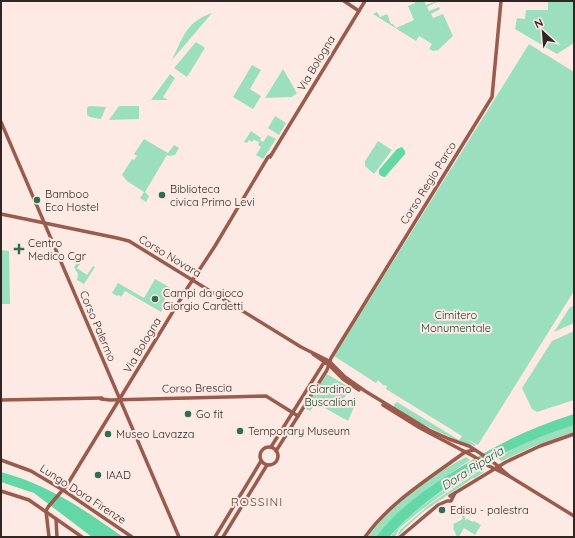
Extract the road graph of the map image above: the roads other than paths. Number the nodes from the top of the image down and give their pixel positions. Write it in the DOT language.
graph roads {
  1 [pos="344,1"];
  2 [pos="364,1"];
  3 [pos="501,1"];
  4 [pos="359,11"];
  5 [pos="1,122"];
  6 [pos="1,214"];
  7 [pos="44,222"];
  8 [pos="193,280"];
  9 [pos="327,363"];
  10 [pos="120,398"];
  11 [pos="1,400"];
  12 [pos="292,412"];
  13 [pos="298,416"];
  14 [pos="574,434"];
  15 [pos="270,447"];
  16 [pos="475,450"];
  17 [pos="276,451"];
  18 [pos="467,453"];
  19 [pos="1,460"];
  20 [pos="261,461"];
  21 [pos="267,465"];
  22 [pos="495,467"];
  23 [pos="63,490"];
  24 [pos="1,491"];
  25 [pos="46,511"];
  26 [pos="574,516"];
  27 [pos="56,519"];
  28 [pos="49,537"];
  29 [pos="57,537"];
  30 [pos="82,537"];
  31 [pos="132,537"];
  32 [pos="180,537"];
  33 [pos="215,537"];
  34 [pos="223,537"];
  35 [pos="365,537"];
  36 [pos="400,537"];
  1 -- 4 [label="street"];
  2 -- 4 [label="street, Via Bologna"];
  3 -- 9 [label="street, Corso Regio Parco"];
  4 -- 8 [label="street, Via Bologna"];
  5 -- 7 [label="street, Corso Palermo"];
  6 -- 7 [label="street, Corso Novara"];
  7 -- 8 [label="street, Corso Novara"];
  7 -- 10 [label="street, Corso Palermo"];
  8 -- 9 [label="street, Corso Novara"];
  8 -- 10 [label="street, Via Bologna"];
  9 -- 12 [label="street, Corso Regio Parco"];
  9 -- 13 [label="street, Corso Regio Parco"];
  9 -- 16 [label="street, Corso Novara"];
  9 -- 18 [label="street, Corso Novara"];
  10 -- 11 [label="street, Corso Brescia"];
  10 -- 12 [label="street, Corso Brescia"];
  10 -- 23 [label="street, Via Bologna"];
  10 -- 32 [label="street, Corso Palermo"];
  12 -- 13 [label="street"];
  12 -- 15 [label="street, Corso Regio Parco"];
  13 -- 17 [label="street, Corso Regio Parco"];
  14 -- 22 [label="street"];
  15 -- 17 [label="street"];
  15 -- 20 [label="street"];
  16 -- 18 [label="street"];
  16 -- 22 [label="street, Corso Novara"];
  17 -- 21 [label="street"];
  18 -- 22 [label="street, Corso Novara"];
  18 -- 35 [label="street"];
  19 -- 23 [label="street, Lungo Dora Firenze"];
  20 -- 21 [label="street"];
  20 -- 33 [label="street"];
  21 -- 34 [label="street"];
  22 -- 26 [label="street, Corso Novara"];
  22 -- 36 [label="street"];
  23 -- 25 [label="street, Via Bologna"];
  23 -- 31 [label="street, Lungo Dora Firenze"];
  24 -- 25 [label="street"];
  25 -- 27 [label="street"];
  25 -- 28 [label="street"];
  27 -- 29 [label="street"];
  27 -- 30 [label="street"];
}
